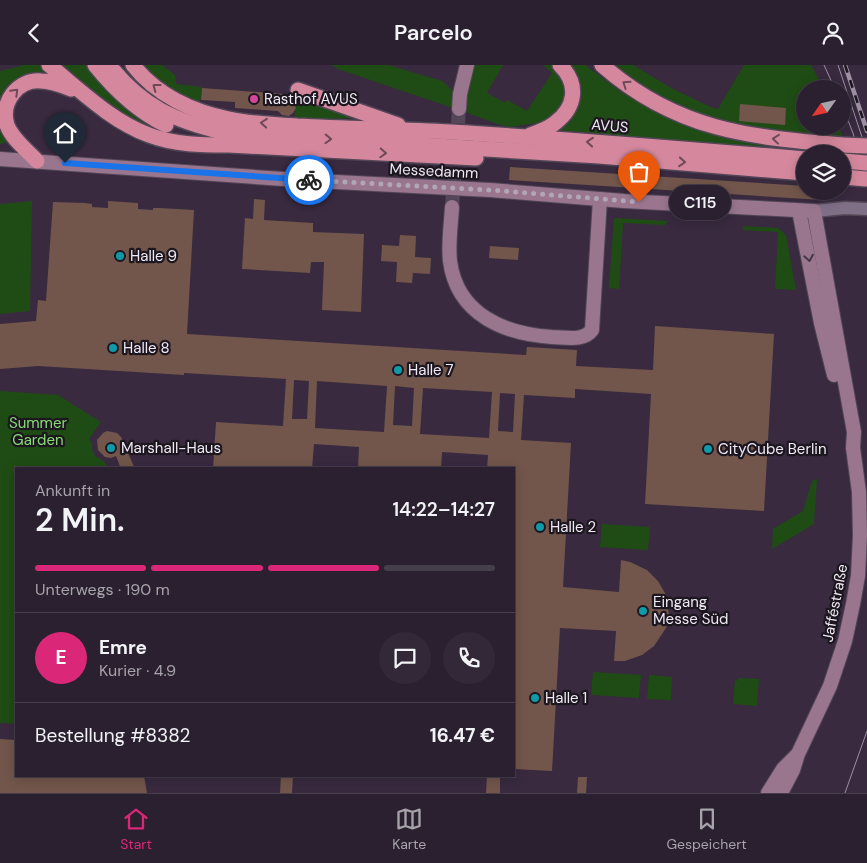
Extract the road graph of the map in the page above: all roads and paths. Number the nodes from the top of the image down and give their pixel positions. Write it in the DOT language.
graph roads {
  1 [pos="49,65"];
  2 [pos="94,65"];
  3 [pos="109,65"];
  4 [pos="133,65"];
  5 [pos="467,65"];
  6 [pos="560,65"];
  7 [pos="602,65"];
  8 [pos="298,90"];
  9 [pos="86,95"];
  10 [pos="459,109"];
  11 [pos="412,130"];
  12 [pos="526,137"];
  13 [pos="229,145"];
  14 [pos="867,146"];
  15 [pos="599,156"];
  16 [pos="796,158"];
  17 [pos="0,159"];
  18 [pos="37,161"];
  19 [pos="851,162"];
  20 [pos="867,163"];
  21 [pos="796,172"];
  22 [pos="851,178"];
  23 [pos="867,179"];
  24 [pos="600,199"];
  25 [pos="452,207"];
  26 [pos="867,209"];
  27 [pos="799,211"];
  28 [pos="814,211"];
  29 [pos="823,301"];
  30 [pos="798,754"];
  31 [pos="768,793"];
  32 [pos="780,793"];
  1 -- 9 [label="highway"];
  2 -- 13 [label="highway"];
  3 -- 15 [label="highway, one-way"];
  11 -- 4 [label="highway, one-way"];
  5 -- 10 [label="main road"];
  6 -- 12 [label="highway"];
  14 -- 7 [label="highway, one-way, bridge"];
  8 -- 11 [label="highway"];
  9 -- 13 [label="highway"];
  18 -- 9 [label="highway, one-way"];
  11 -- 12 [label="highway, AVUS"];
  16 -- 12 [label="highway, AVUS, one-way"];
  13 -- 15 [label="highway, one-way"];
  15 -- 21 [label="highway, AVUS, one-way"];
  17 -- 18 [label="main road, Messedamm"];
  18 -- 24 [label="main road, Messedamm"];
  19 -- 20 [label="highway, bridge"];
  22 -- 23 [label="highway, bridge"];
  24 -- 25 [label="main road"];
  24 -- 27 [label="main road, Messedamm"];
  26 -- 28 [label="street, Messedamm"];
  27 -- 28 [label="main road, Messedamm"];
  27 -- 29 [label="main road, Jafféstraße, one-way"];
  28 -- 29 [label="main road, Jafféstraße"];
  29 -- 30 [label="main road, Jafféstraße"];
  30 -- 31 [label="main road, Jafféstraße"];
  30 -- 32 [label="main road, Jafféstraße"];
}
